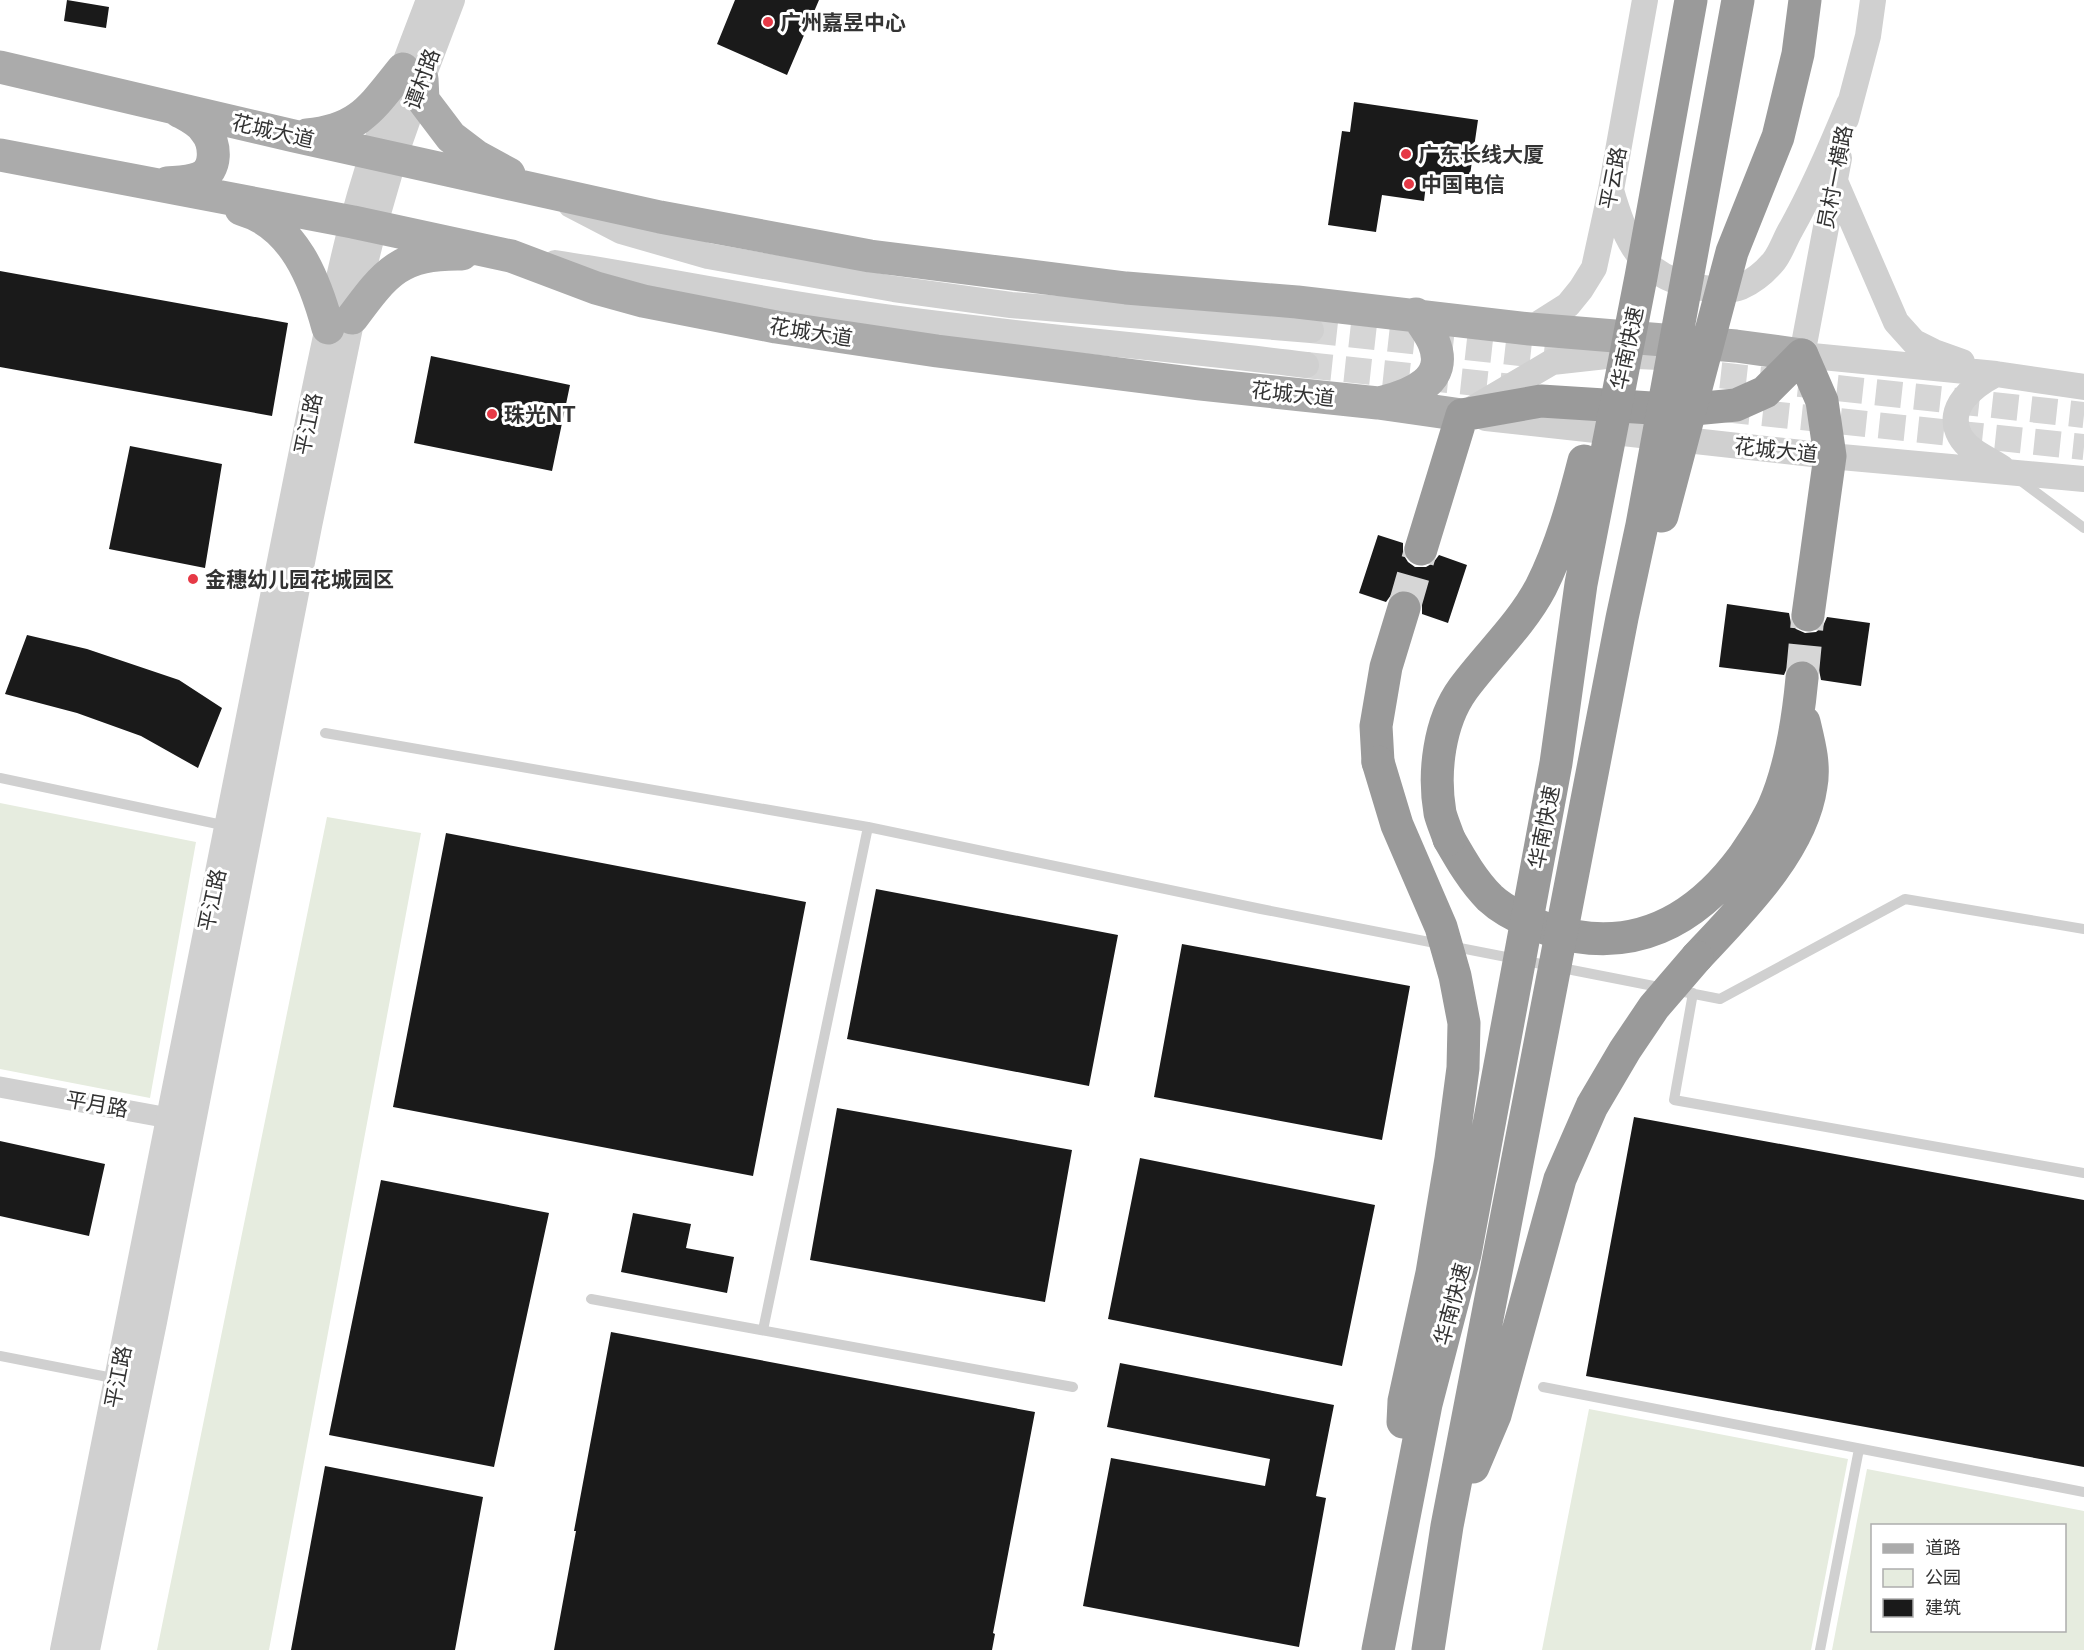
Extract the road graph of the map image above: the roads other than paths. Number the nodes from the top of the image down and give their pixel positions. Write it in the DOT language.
graph roads {
  1 [pos="429,0"];
  2 [pos="453,0"];
  3 [pos="1645,0"];
  4 [pos="1691,0"];
  5 [pos="1738,0"];
  6 [pos="1805,0"];
  7 [pos="1873,0"];
  8 [pos="0,67"];
  9 [pos="412,74"];
  10 [pos="1849,104"];
  11 [pos="176,109"];
  12 [pos="294,136"];
  13 [pos="0,155"];
  14 [pos="383,156"];
  15 [pos="1834,179"];
  16 [pos="156,184"];
  17 [pos="1611,190"];
  18 [pos="546,192"];
  19 [pos="363,224"];
  20 [pos="511,256"];
  21 [pos="1641,277"];
  22 [pos="1416,314"];
  23 [pos="340,323"];
  24 [pos="1530,328"];
  25 [pos="1311,330"];
  26 [pos="1802,355"];
  27 [pos="1306,365"];
  28 [pos="1996,374"];
  29 [pos="2084,387"];
  30 [pos="1378,403"];
  31 [pos="1462,415"];
  32 [pos="1830,456"];
  33 [pos="2007,471"];
  34 [pos="2084,479"];
  35 [pos="2084,528"];
  36 [pos="1421,549"];
  37 [pos="1404,608"];
  38 [pos="1808,615"];
  39 [pos="1604,717"];
  40 [pos="326,733"];
  41 [pos="0,778"];
  42 [pos="228,826"];
  43 [pos="868,827"];
  44 [pos="2084,929"];
  45 [pos="1693,993"];
  46 [pos="0,1087"];
  47 [pos="182,1120"];
  48 [pos="2084,1173"];
  49 [pos="591,1299"];
  50 [pos="763,1330"];
  51 [pos="0,1356"];
  52 [pos="118,1379"];
  53 [pos="1073,1387"];
  54 [pos="1544,1387"];
  55 [pos="1859,1449"];
  56 [pos="2084,1492"];
  57 [pos="1447,1526"];
  58 [pos="1399,1538"];
  59 [pos="63,1650"];
  60 [pos="87,1650"];
  61 [pos="1378,1650"];
  62 [pos="1428,1650"];
  63 [pos="1820,1650"];
  1 -- 9 [label="street, 谭村路"];
  2 -- 9 [label="street, 谭村路"];
  3 -- 17 [label="street, 平云路"];
  4 -- 21 [label="highway, 华南快速, bridge"];
  5 -- 39 [label="highway, 华南快速, bridge"];
  6 -- 39 [label="highway, bridge"];
  7 -- 10 [label="street, 员村一横路"];
  8 -- 11 [label="main road, 花城大道"];
  9 -- 12 [label="main road"];
  9 -- 14 [label="street, 谭村路"];
  9 -- 18 [label="main road"];
  10 -- 15 [label="street, 员村一横路"];
  10 -- 17 [label="street"];
  11 -- 12 [label="main road, 花城大道"];
  11 -- 16 [label="main road"];
  12 -- 14 [label="main road, 花城大道"];
  13 -- 16 [label="main road, 花城大道"];
  14 -- 18 [label="main road, 花城大道"];
  14 -- 19 [label="street, 平江路"];
  15 -- 26 [label="street, 员村一横路"];
  15 -- 28 [label="street"];
  16 -- 19 [label="main road, 花城大道"];
  16 -- 23 [label="main road"];
  17 -- 24 [label="street, 平云路"];
  18 -- 22 [label="main road, 花城大道"];
  18 -- 25 [label="street, 花城大道"];
  19 -- 20 [label="main road, 花城大道"];
  19 -- 23 [label="street, 平江路"];
  20 -- 23 [label="main road"];
  20 -- 27 [label="street, 花城大道"];
  20 -- 30 [label="main road, 花城大道"];
  21 -- 57 [label="highway, bridge"];
  21 -- 58 [label="highway, 华南快速, bridge"];
  22 -- 24 [label="main road, 花城大道"];
  22 -- 30 [label="main road"];
  23 -- 42 [label="street, 平江路"];
  23 -- 47 [label="street, 平江路"];
  24 -- 26 [label="main road, 花城大道"];
  26 -- 28 [label="street, 花城大道"];
  26 -- 31 [label="street"];
  26 -- 31 [label="highway"];
  26 -- 32 [label="highway"];
  28 -- 29 [label="street, 花城大道"];
  28 -- 33 [label="street"];
  30 -- 31 [label="main road, 花城大道"];
  31 -- 32 [label="street, 花城大道"];
  31 -- 36 [label="highway"];
  32 -- 33 [label="street, 花城大道"];
  32 -- 38 [label="highway"];
  33 -- 34 [label="street, 花城大道"];
  33 -- 35 [label="lane"];
  37 -- 58 [label="highway, bridge"];
  39 -- 57 [label="highway, 华南快速, bridge"];
  40 -- 43 [label="lane"];
  41 -- 42 [label="lane"];
  42 -- 47 [label="street, 平江路"];
  43 -- 45 [label="lane"];
  43 -- 50 [label="lane"];
  44 -- 45 [label="lane"];
  45 -- 48 [label="lane"];
  46 -- 47 [label="street, 平月路"];
  47 -- 52 [label="street, 平江路"];
  47 -- 60 [label="street, 平江路"];
  49 -- 50 [label="lane"];
  50 -- 53 [label="lane"];
  51 -- 52 [label="lane"];
  52 -- 59 [label="street, 平江路"];
  54 -- 55 [label="lane"];
  55 -- 56 [label="lane"];
  55 -- 63 [label="lane"];
  57 -- 62 [label="highway, 华南快速, bridge"];
  58 -- 61 [label="highway, 华南快速, bridge"];
}
